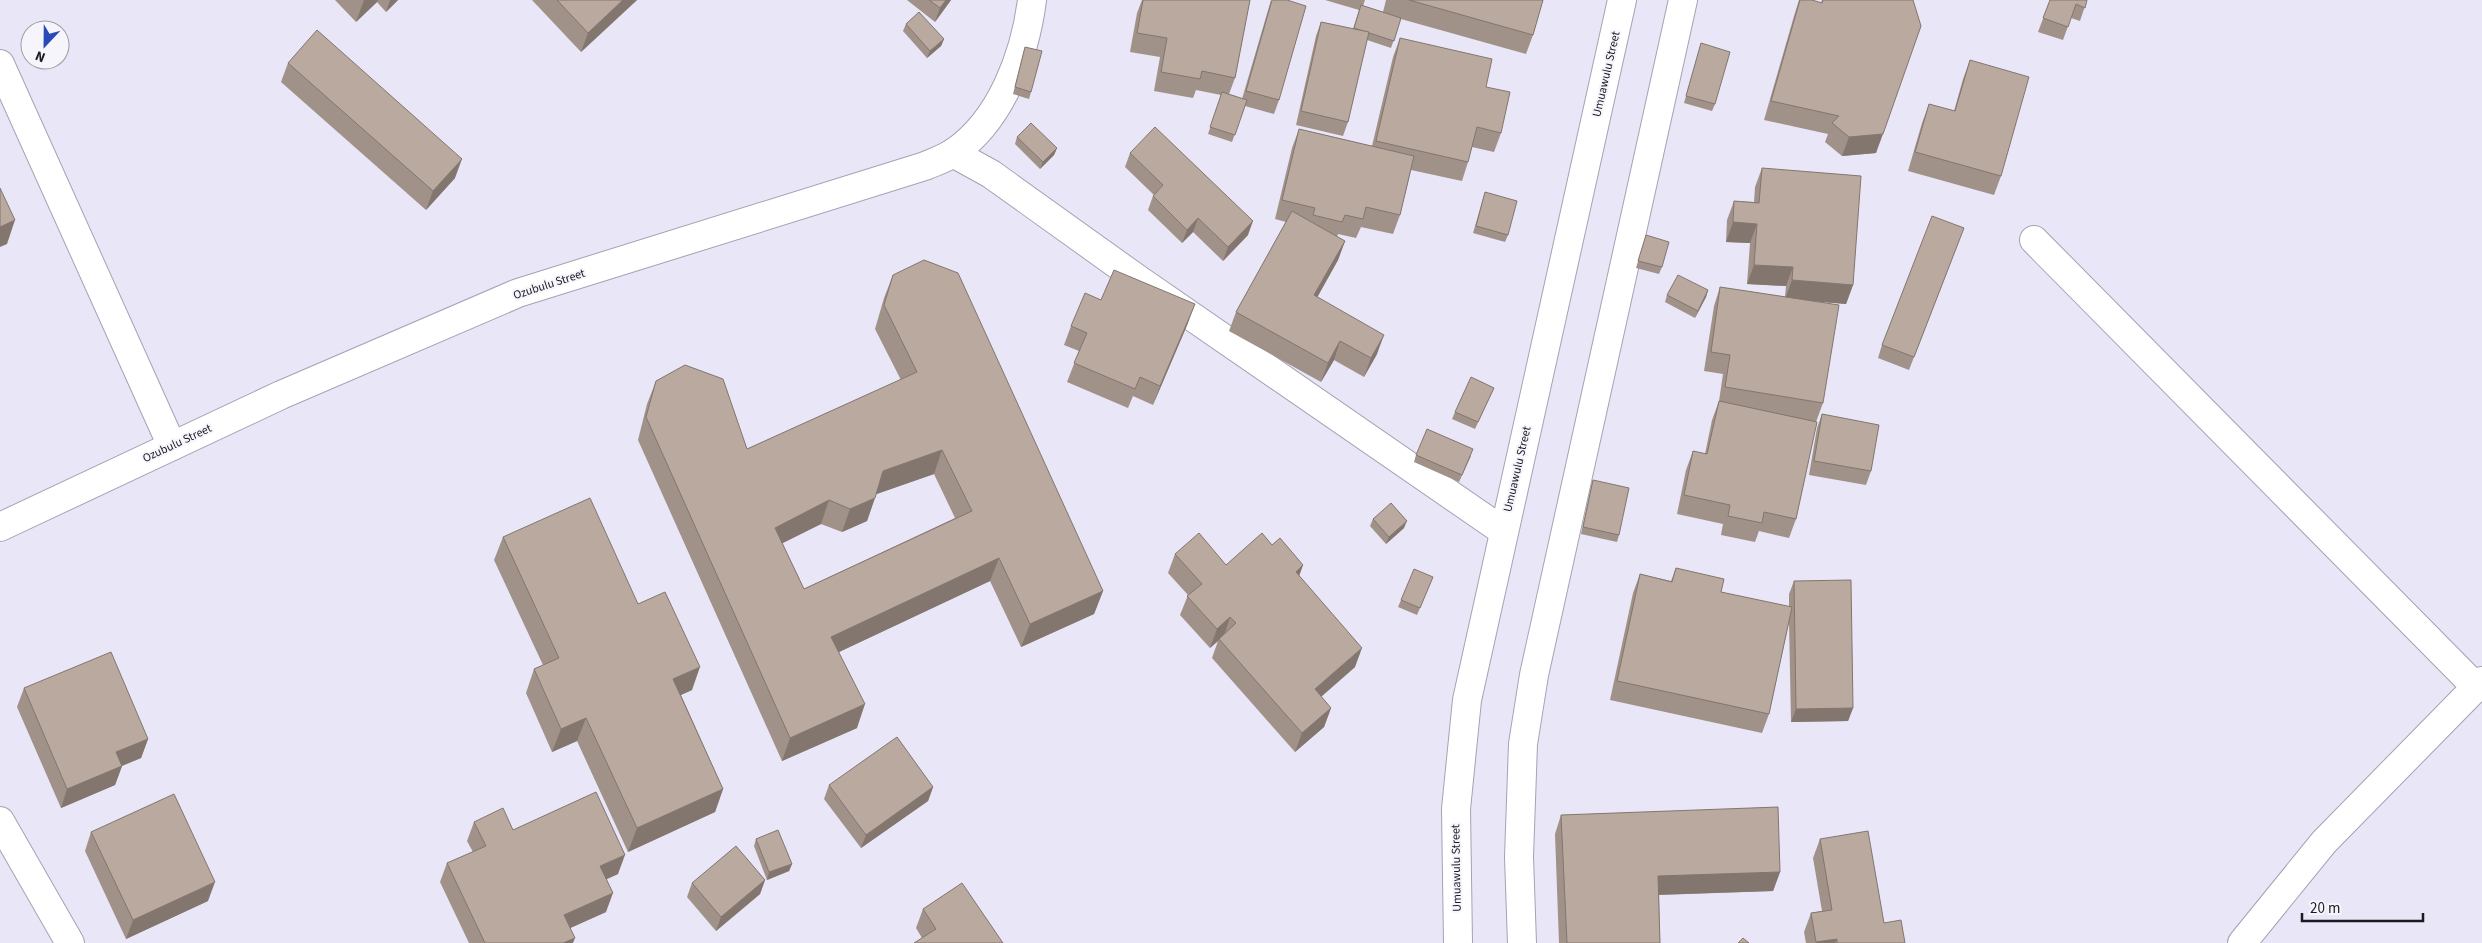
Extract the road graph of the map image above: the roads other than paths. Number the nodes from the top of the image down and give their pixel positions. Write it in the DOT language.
graph roads {
  1 [pos="1032,0"];
  2 [pos="1622,0"];
  3 [pos="1683,0"];
  4 [pos="0,64"];
  5 [pos="953,153"];
  6 [pos="2034,240"];
  7 [pos="172,446"];
  8 [pos="0,527"];
  9 [pos="1503,531"];
  10 [pos="2480,684"];
  11 [pos="0,821"];
  12 [pos="70,943"];
  13 [pos="1458,943"];
  14 [pos="1522,943"];
  15 [pos="2242,943"];
  1 -- 5 [label="street, Ozubulu Street"];
  2 -- 9 [label="street, Umuawulu Street"];
  3 -- 14 [label="street"];
  4 -- 7 [label="street"];
  5 -- 7 [label="street, Ozubulu Street"];
  5 -- 9 [label="street"];
  6 -- 10 [label="street"];
  7 -- 8 [label="street, Ozubulu Street"];
  9 -- 13 [label="street, Umuawulu Street"];
  10 -- 15 [label="street"];
  11 -- 12 [label="street"];
}
